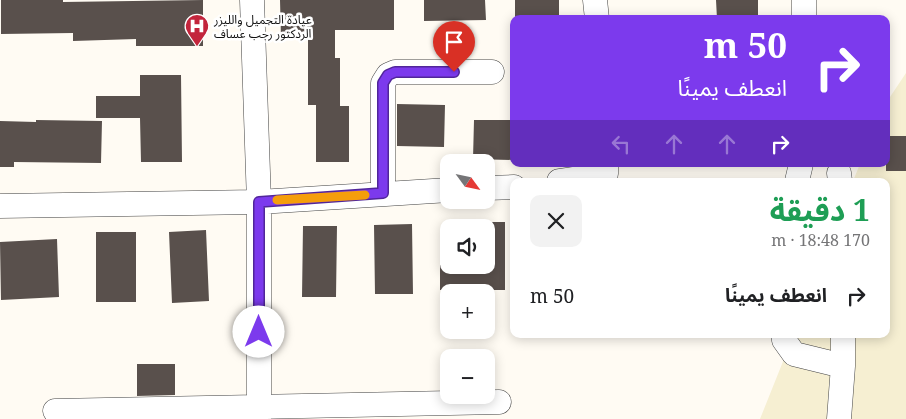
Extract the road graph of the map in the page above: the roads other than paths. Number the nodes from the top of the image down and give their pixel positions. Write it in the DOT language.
graph roads {
  1 [pos="252,0"];
  2 [pos="596,0"];
  3 [pos="804,0"];
  4 [pos="597,15"];
  5 [pos="804,15"];
  6 [pos="492,72"];
  7 [pos="606,167"];
  8 [pos="579,178"];
  9 [pos="510,187"];
  10 [pos="495,188"];
  11 [pos="440,190"];
  12 [pos="383,193"];
  13 [pos="259,202"];
  14 [pos="0,206"];
  15 [pos="784,338"];
  16 [pos="843,338"];
  17 [pos="843,366"];
  18 [pos="499,402"];
  19 [pos="55,411"];
  20 [pos="259,413"];
  21 [pos="838,419"];
  1 -- 13 [label="street"];
  2 -- 4 [label="street"];
  3 -- 5 [label="street"];
  6 -- 12 [label="street"];
  7 -- 8 [label="street"];
  9 -- 10 [label="street"];
  11 -- 12 [label="street"];
  12 -- 13 [label="street"];
  13 -- 14 [label="street"];
  13 -- 20 [label="street"];
  15 -- 17 [label="street"];
  16 -- 17 [label="street"];
  17 -- 21 [label="street"];
  18 -- 20 [label="street"];
  19 -- 20 [label="street"];
}
